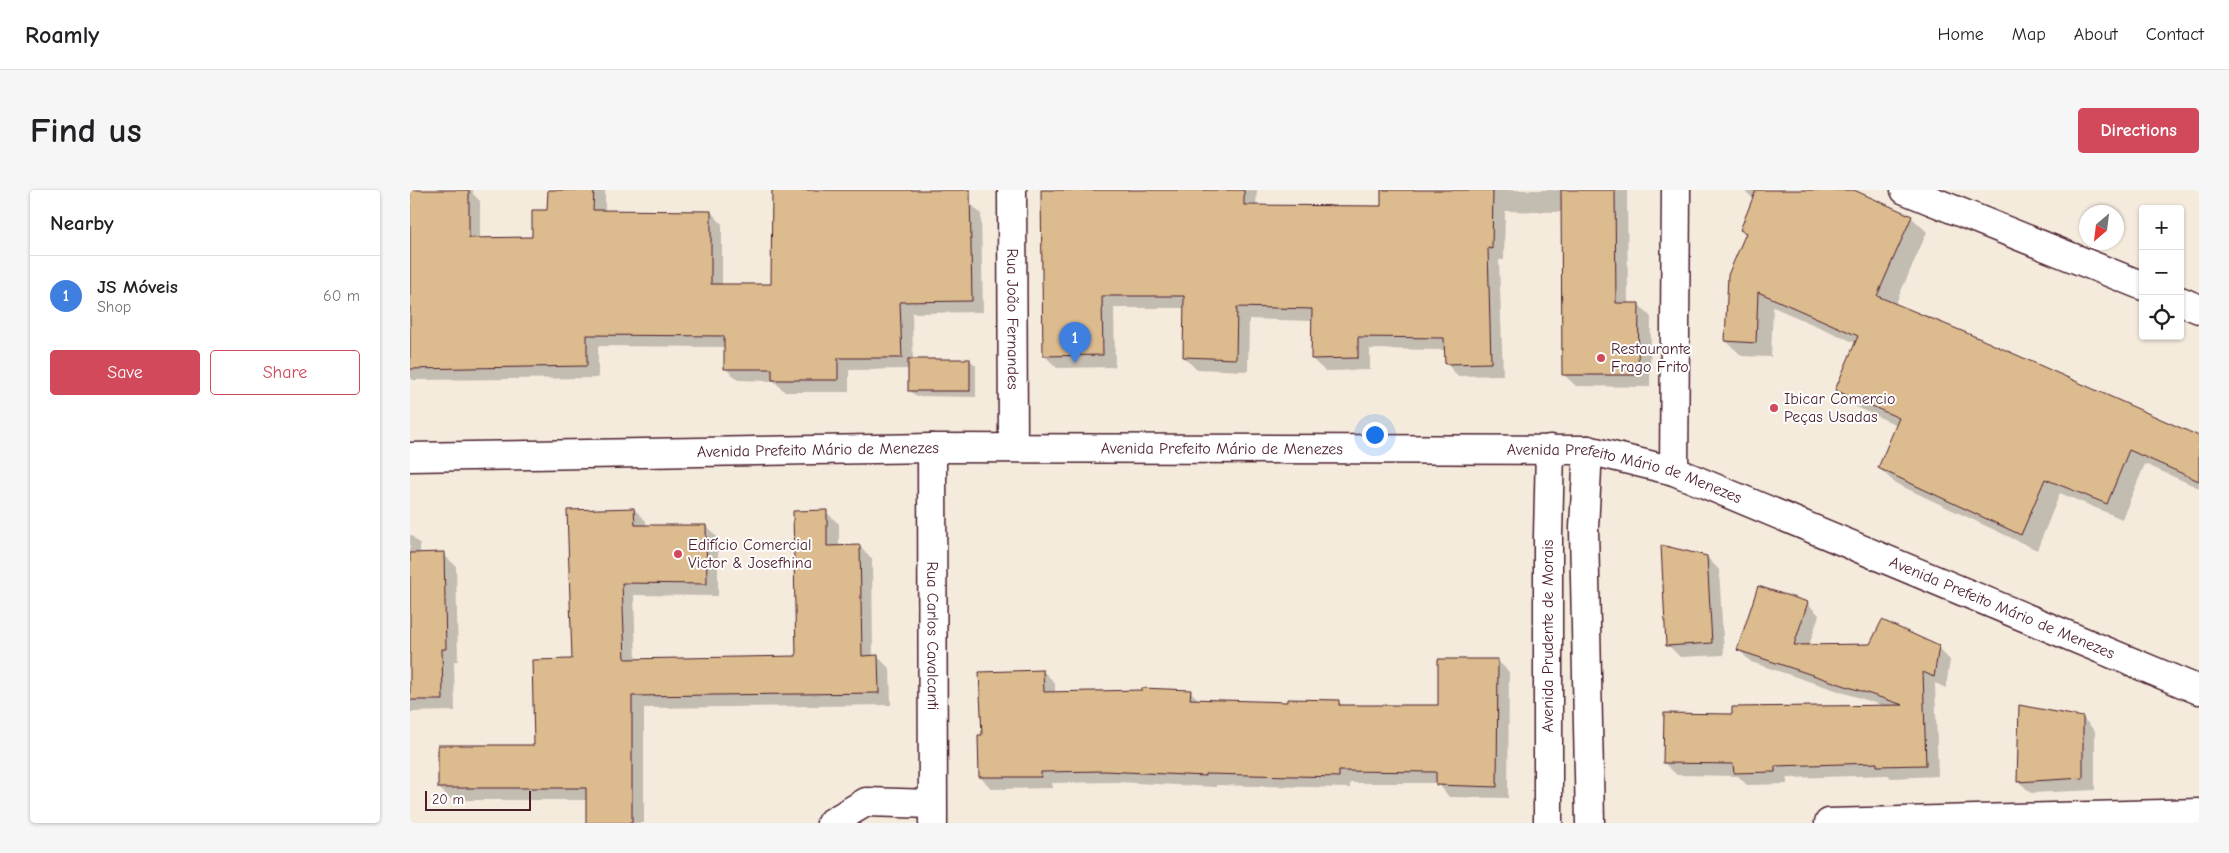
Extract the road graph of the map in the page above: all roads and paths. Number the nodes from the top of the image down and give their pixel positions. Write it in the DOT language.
graph roads {
  1 [pos="1012,190"];
  2 [pos="1676,190"];
  3 [pos="1905,190"];
  4 [pos="1967,202"];
  5 [pos="2139,284"];
  6 [pos="2184,303"];
  7 [pos="2199,309"];
  8 [pos="932,448"];
  9 [pos="1013,448"];
  10 [pos="1550,449"];
  11 [pos="1588,450"];
  12 [pos="410,457"];
  13 [pos="1674,471"];
  14 [pos="2199,690"];
  15 [pos="932,813"];
  16 [pos="2199,813"];
  17 [pos="831,823"];
  18 [pos="1548,823"];
  19 [pos="1590,823"];
  20 [pos="1829,823"];
  1 -- 9 [label="street, Rua João Fernandes"];
  2 -- 13 [label="street"];
  3 -- 4 [label="street"];
  4 -- 5 [label="street"];
  6 -- 7 [label="street"];
  8 -- 9 [label="street, Avenida Prefeito Mário de Menezes"];
  8 -- 12 [label="street, Avenida Prefeito Mário de Menezes"];
  8 -- 15 [label="street, Rua Carlos Cavalcanti"];
  9 -- 10 [label="street, Avenida Prefeito Mário de Menezes"];
  10 -- 11 [label="street, Avenida Prefeito Mário de Menezes"];
  10 -- 18 [label="street, Avenida Prudente de Morais"];
  11 -- 13 [label="street, Avenida Prefeito Mário de Menezes"];
  11 -- 19 [label="street"];
  13 -- 14 [label="street, Avenida Prefeito Mário de Menezes"];
  15 -- 17 [label="street"];
  16 -- 20 [label="street"];
}
